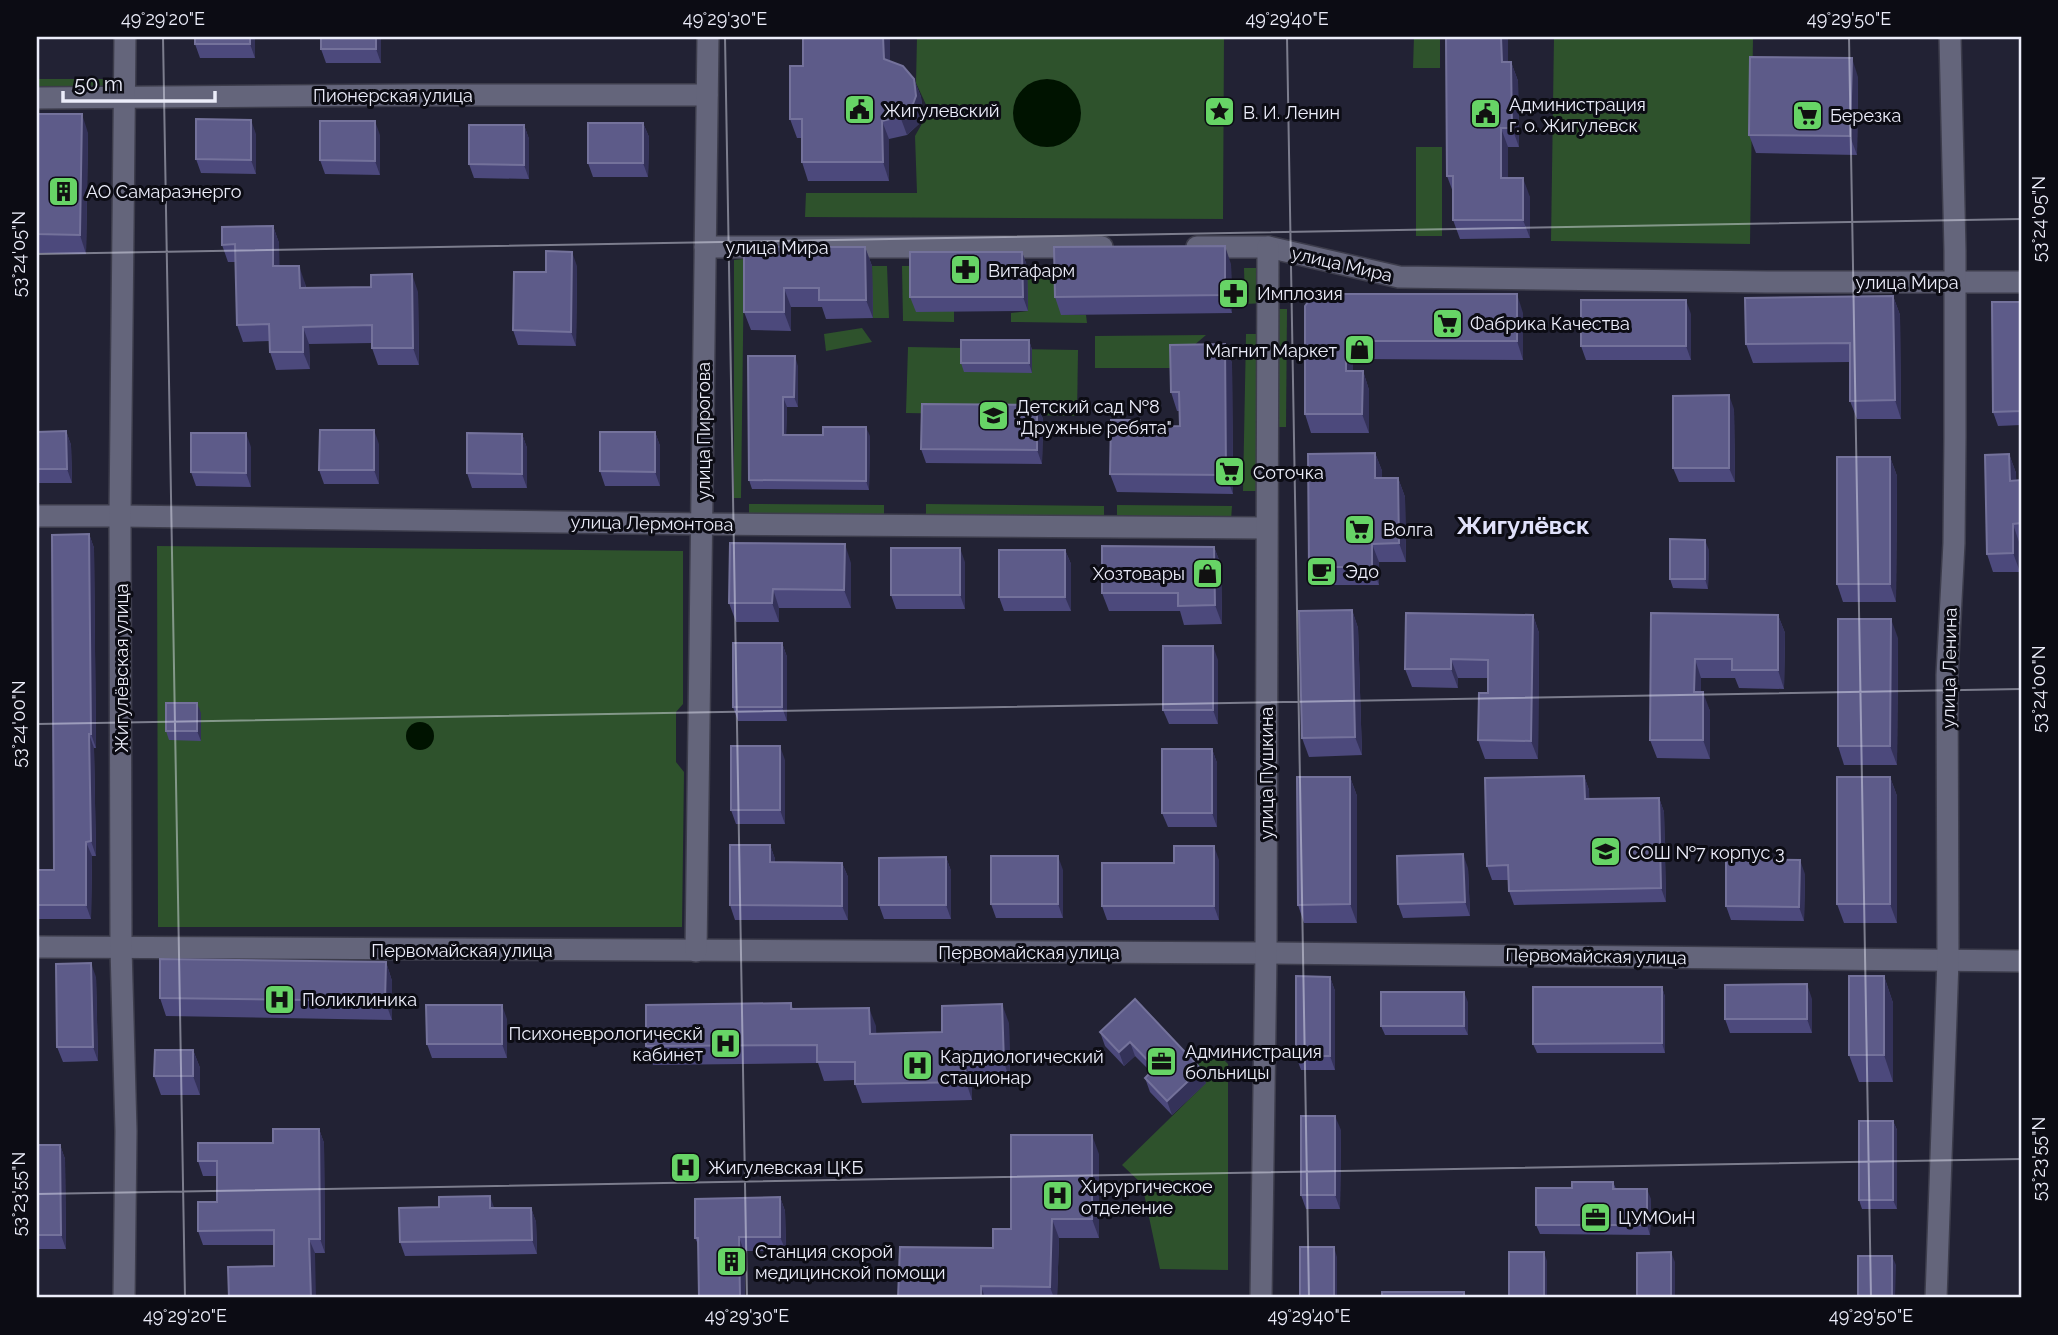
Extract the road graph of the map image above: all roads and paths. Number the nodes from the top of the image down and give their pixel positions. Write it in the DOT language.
graph roads {
  1 [pos="125,37"];
  2 [pos="708,37"];
  3 [pos="1950,37"];
  4 [pos="707,95"];
  5 [pos="37,98"];
  6 [pos="124,98"];
  7 [pos="705,247"];
  8 [pos="1116,247"];
  9 [pos="1171,247"];
  10 [pos="1268,247"];
  11 [pos="1955,282"];
  12 [pos="2021,282"];
  13 [pos="37,516"];
  14 [pos="120,516"];
  15 [pos="703,524"];
  16 [pos="1266,528"];
  17 [pos="37,947"];
  18 [pos="121,948"];
  19 [pos="696,951"];
  20 [pos="1266,953"];
  21 [pos="1948,960"];
  22 [pos="2021,961"];
  23 [pos="124,1298"];
  24 [pos="1261,1298"];
  25 [pos="1936,1298"];
  1 -- 6 [label="street, Жигулёвская улица"];
  2 -- 4 [label="street, улица Пирогова"];
  3 -- 11 [label="street, улица Ленина"];
  4 -- 6 [label="street, Пионерская улица"];
  4 -- 7 [label="street, улица Пирогова"];
  5 -- 6 [label="street, Пионерская улица"];
  6 -- 14 [label="street, Жигулёвская улица"];
  7 -- 8 [label="street, улица Мира"];
  7 -- 15 [label="street, улица Пирогова"];
  9 -- 10 [label="street, улица Мира"];
  10 -- 11 [label="street, улица Мира"];
  10 -- 16 [label="street, улица Пушкина"];
  11 -- 12 [label="street, улица Мира"];
  11 -- 21 [label="street, улица Ленина"];
  13 -- 14 [label="street, улица Лермонтова"];
  14 -- 15 [label="street, улица Лермонтова"];
  14 -- 18 [label="street, Жигулёвская улица"];
  15 -- 16 [label="street, улица Лермонтова"];
  15 -- 19 [label="street, улица Пирогова"];
  16 -- 20 [label="street, улица Пушкина"];
  17 -- 18 [label="street, Первомайская улица"];
  18 -- 19 [label="street, Первомайская улица"];
  18 -- 23 [label="street, Жигулёвская улица"];
  19 -- 20 [label="street, Первомайская улица"];
  20 -- 21 [label="street, Первомайская улица"];
  20 -- 24 [label="street, улица Пушкина"];
  21 -- 22 [label="street, Первомайская улица"];
  21 -- 25 [label="street, улица Ленина"];
}
